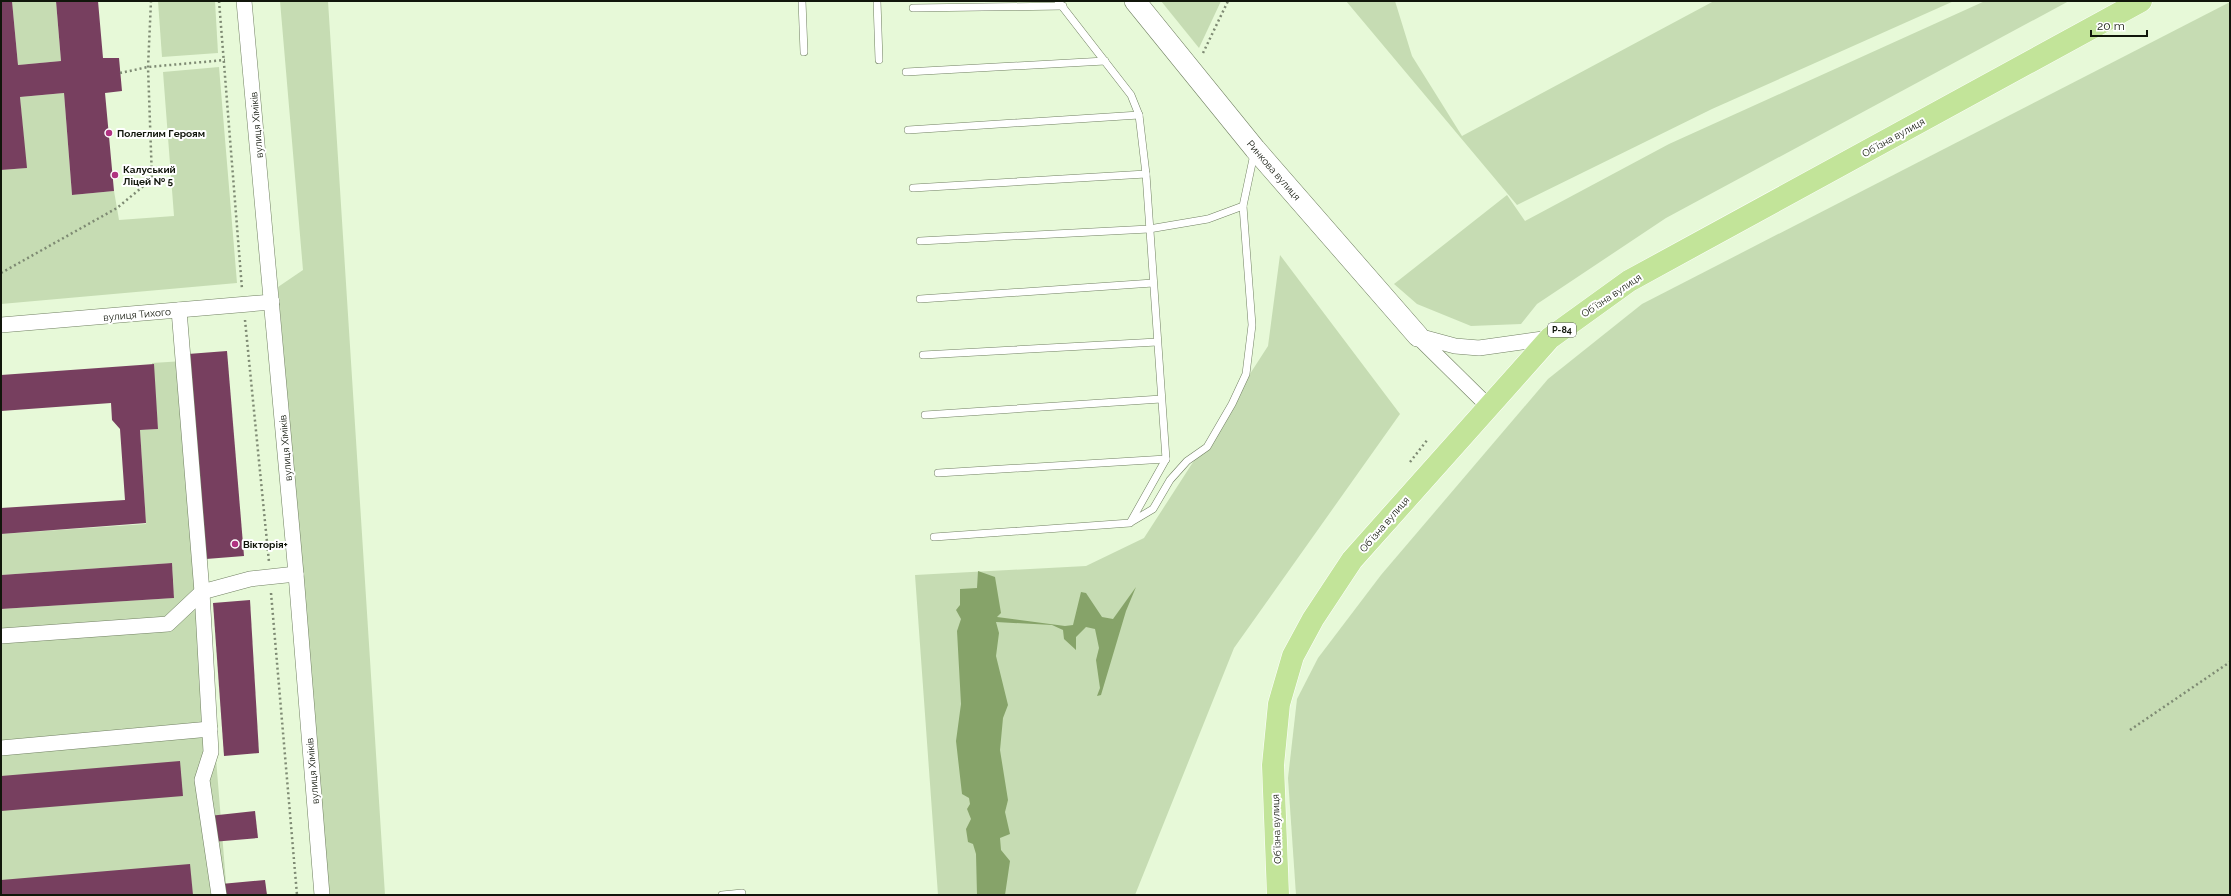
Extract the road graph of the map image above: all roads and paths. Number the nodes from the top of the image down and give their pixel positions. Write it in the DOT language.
graph roads {
  1 [pos="151,1"];
  2 [pos="219,1"];
  3 [pos="244,1"];
  4 [pos="802,1"];
  5 [pos="877,1"];
  6 [pos="1135,1"];
  7 [pos="1228,1"];
  8 [pos="2141,1"];
  9 [pos="1060,3"];
  10 [pos="913,8"];
  11 [pos="804,52"];
  12 [pos="225,60"];
  13 [pos="879,60"];
  14 [pos="1105,61"];
  15 [pos="148,66"];
  16 [pos="906,72"];
  17 [pos="1194,73"];
  18 [pos="120,74"];
  19 [pos="1139,115"];
  20 [pos="908,130"];
  21 [pos="1255,149"];
  22 [pos="1146,174"];
  23 [pos="913,188"];
  24 [pos="1243,206"];
  25 [pos="1149,230"];
  26 [pos="920,241"];
  27 [pos="1,273"];
  28 [pos="1153,284"];
  29 [pos="920,299"];
  30 [pos="272,302"];
  31 [pos="244,304"];
  32 [pos="179,310"];
  33 [pos="1,325"];
  34 [pos="1418,336"];
  35 [pos="1550,338"];
  36 [pos="1157,342"];
  37 [pos="923,355"];
  38 [pos="1161,399"];
  39 [pos="1488,406"];
  40 [pos="925,415"];
  41 [pos="1166,459"];
  42 [pos="938,473"];
  43 [pos="1130,523"];
  44 [pos="934,537"];
  45 [pos="296,574"];
  46 [pos="270,577"];
  47 [pos="202,592"];
  48 [pos="1,636"];
  49 [pos="2230,662"];
  50 [pos="210,729"];
  51 [pos="2130,730"];
  52 [pos="1,748"];
  53 [pos="742,893"];
  54 [pos="219,895"];
  55 [pos="297,895"];
  56 [pos="322,895"];
  57 [pos="722,895"];
  58 [pos="1278,895"];
  1 -- 15 [label="path"];
  2 -- 12 [label="path"];
  3 -- 30 [label="street, вулиця Хіміків"];
  4 -- 11 [label="lane"];
  5 -- 13 [label="lane"];
  6 -- 17 [label="main road, Ринкова вулиця"];
  7 -- 17 [label="path"];
  8 -- 35 [label="main road, Обʼїзна вулиця / Р-84"];
  9 -- 10 [label="lane"];
  9 -- 14 [label="lane"];
  12 -- 15 [label="path"];
  12 -- 31 [label="path"];
  14 -- 16 [label="lane"];
  14 -- 19 [label="lane"];
  15 -- 18 [label="path"];
  15 -- 27 [label="path"];
  17 -- 21 [label="main road, Ринкова вулиця"];
  19 -- 20 [label="lane"];
  19 -- 22 [label="lane"];
  21 -- 24 [label="lane"];
  21 -- 34 [label="main road, Ринкова вулиця"];
  22 -- 23 [label="lane"];
  22 -- 25 [label="lane"];
  24 -- 25 [label="lane"];
  24 -- 43 [label="lane"];
  25 -- 26 [label="lane"];
  25 -- 28 [label="lane"];
  28 -- 29 [label="lane"];
  28 -- 36 [label="lane"];
  30 -- 31 [label="street, вулиця Тихого"];
  30 -- 45 [label="street, вулиця Хіміків"];
  31 -- 32 [label="street, вулиця Тихого"];
  31 -- 46 [label="path"];
  32 -- 33 [label="street, вулиця Тихого"];
  32 -- 47 [label="street"];
  34 -- 35 [label="street"];
  34 -- 39 [label="street, Ринкова вулиця"];
  35 -- 39 [label="main road, Обʼїзна вулиця / Р-84"];
  36 -- 37 [label="lane"];
  36 -- 38 [label="lane"];
  38 -- 40 [label="lane"];
  38 -- 41 [label="lane"];
  39 -- 58 [label="main road, Обʼїзна вулиця / Р-84"];
  41 -- 42 [label="lane"];
  41 -- 43 [label="lane"];
  43 -- 44 [label="lane"];
  45 -- 46 [label="street"];
  45 -- 56 [label="street, вулиця Хіміків"];
  46 -- 47 [label="street"];
  46 -- 55 [label="path"];
  47 -- 48 [label="street"];
  47 -- 50 [label="street"];
  49 -- 51 [label="path"];
  50 -- 52 [label="street"];
  50 -- 54 [label="street"];
  53 -- 57 [label="lane"];
}
